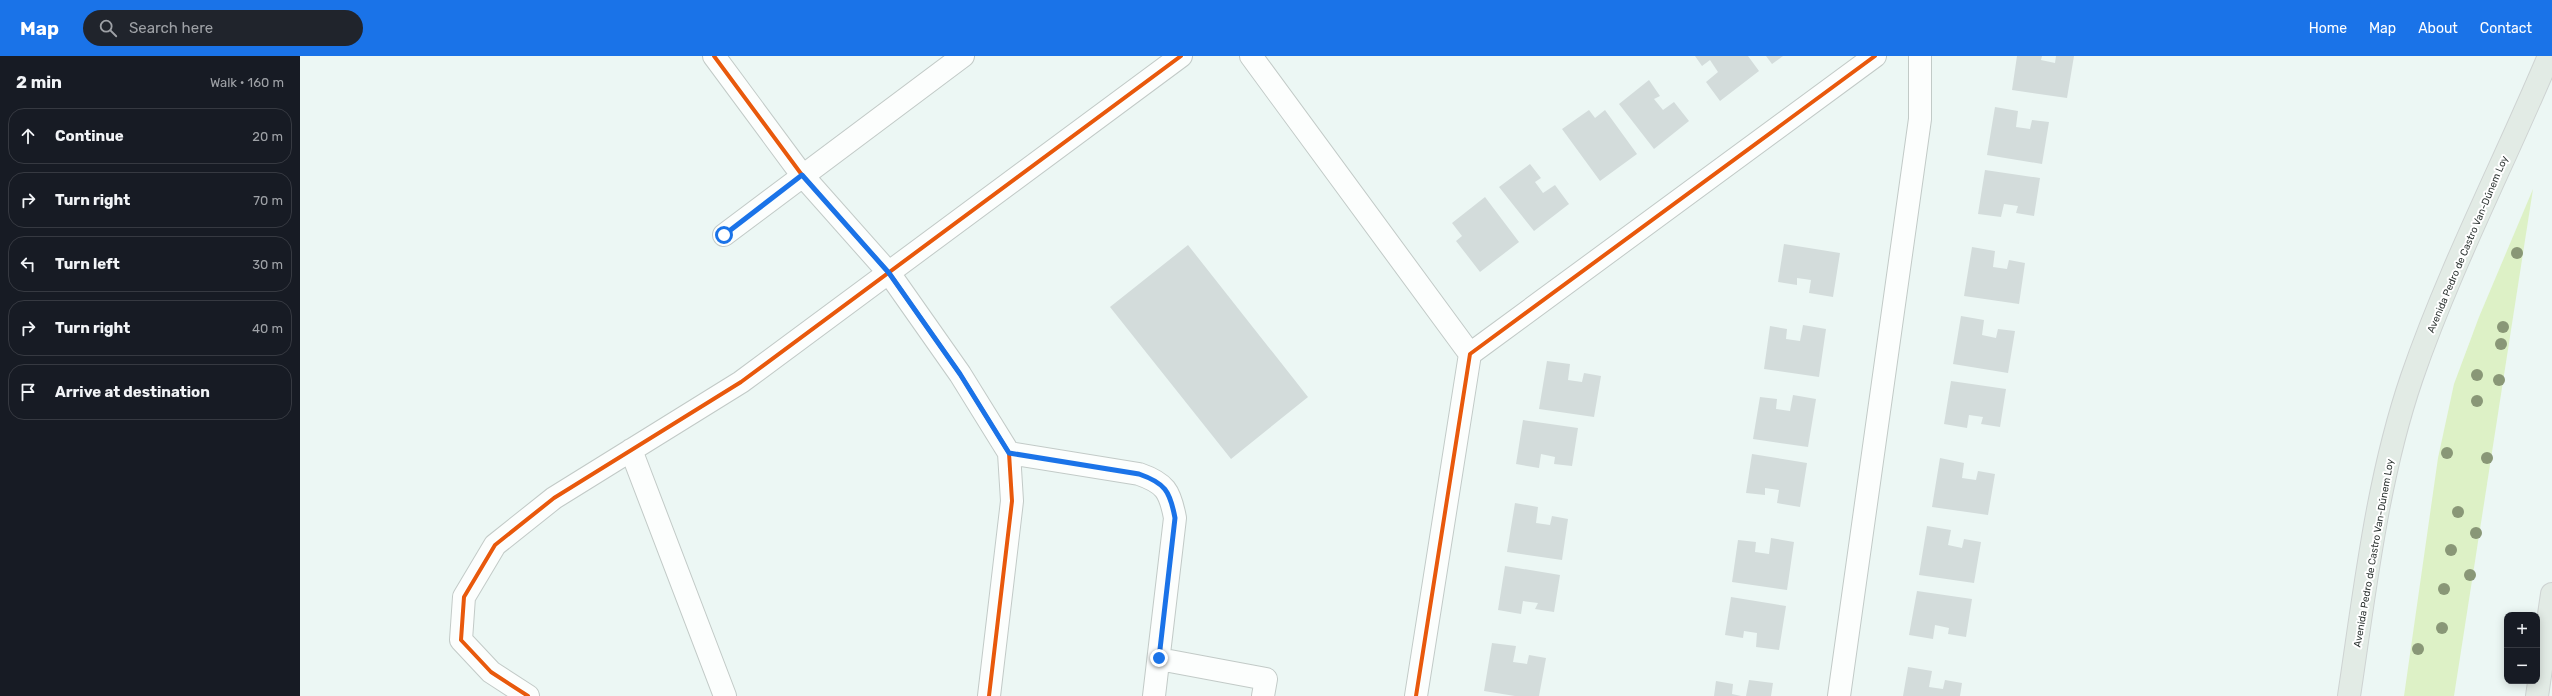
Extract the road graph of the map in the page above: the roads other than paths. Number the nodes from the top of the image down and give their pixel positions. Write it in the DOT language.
graph roads {
  1 [pos="714,56"];
  2 [pos="963,56"];
  3 [pos="1181,56"];
  4 [pos="1251,56"];
  5 [pos="1875,56"];
  6 [pos="1920,56"];
  7 [pos="2546,56"];
  8 [pos="2549,56"];
  9 [pos="2538,83"];
  10 [pos="802,175"];
  11 [pos="724,235"];
  12 [pos="889,273"];
  13 [pos="1470,354"];
  14 [pos="631,450"];
  15 [pos="1009,453"];
  16 [pos="2552,594"];
  17 [pos="1159,658"];
  18 [pos="528,696"];
  19 [pos="725,696"];
  20 [pos="989,696"];
  21 [pos="1154,696"];
  22 [pos="1263,696"];
  23 [pos="1416,696"];
  24 [pos="1839,696"];
  25 [pos="2349,696"];
  26 [pos="2536,696"];
  1 -- 10 [label="street"];
  2 -- 10 [label="street"];
  3 -- 12 [label="street"];
  4 -- 13 [label="street"];
  5 -- 13 [label="street"];
  6 -- 24 [label="street"];
  7 -- 9 [label="street"];
  8 -- 9 [label="highway, Avenida Pedro de Castro Van-Dúnem Loy"];
  9 -- 25 [label="highway, Avenida Pedro de Castro Van-Dúnem Loy"];
  10 -- 11 [label="street"];
  10 -- 12 [label="street"];
  12 -- 14 [label="street"];
  12 -- 15 [label="street"];
  13 -- 23 [label="street"];
  14 -- 18 [label="street"];
  14 -- 19 [label="street"];
  15 -- 17 [label="street"];
  15 -- 20 [label="street"];
  16 -- 26 [label="highway"];
  17 -- 21 [label="street"];
  17 -- 22 [label="street"];
}
